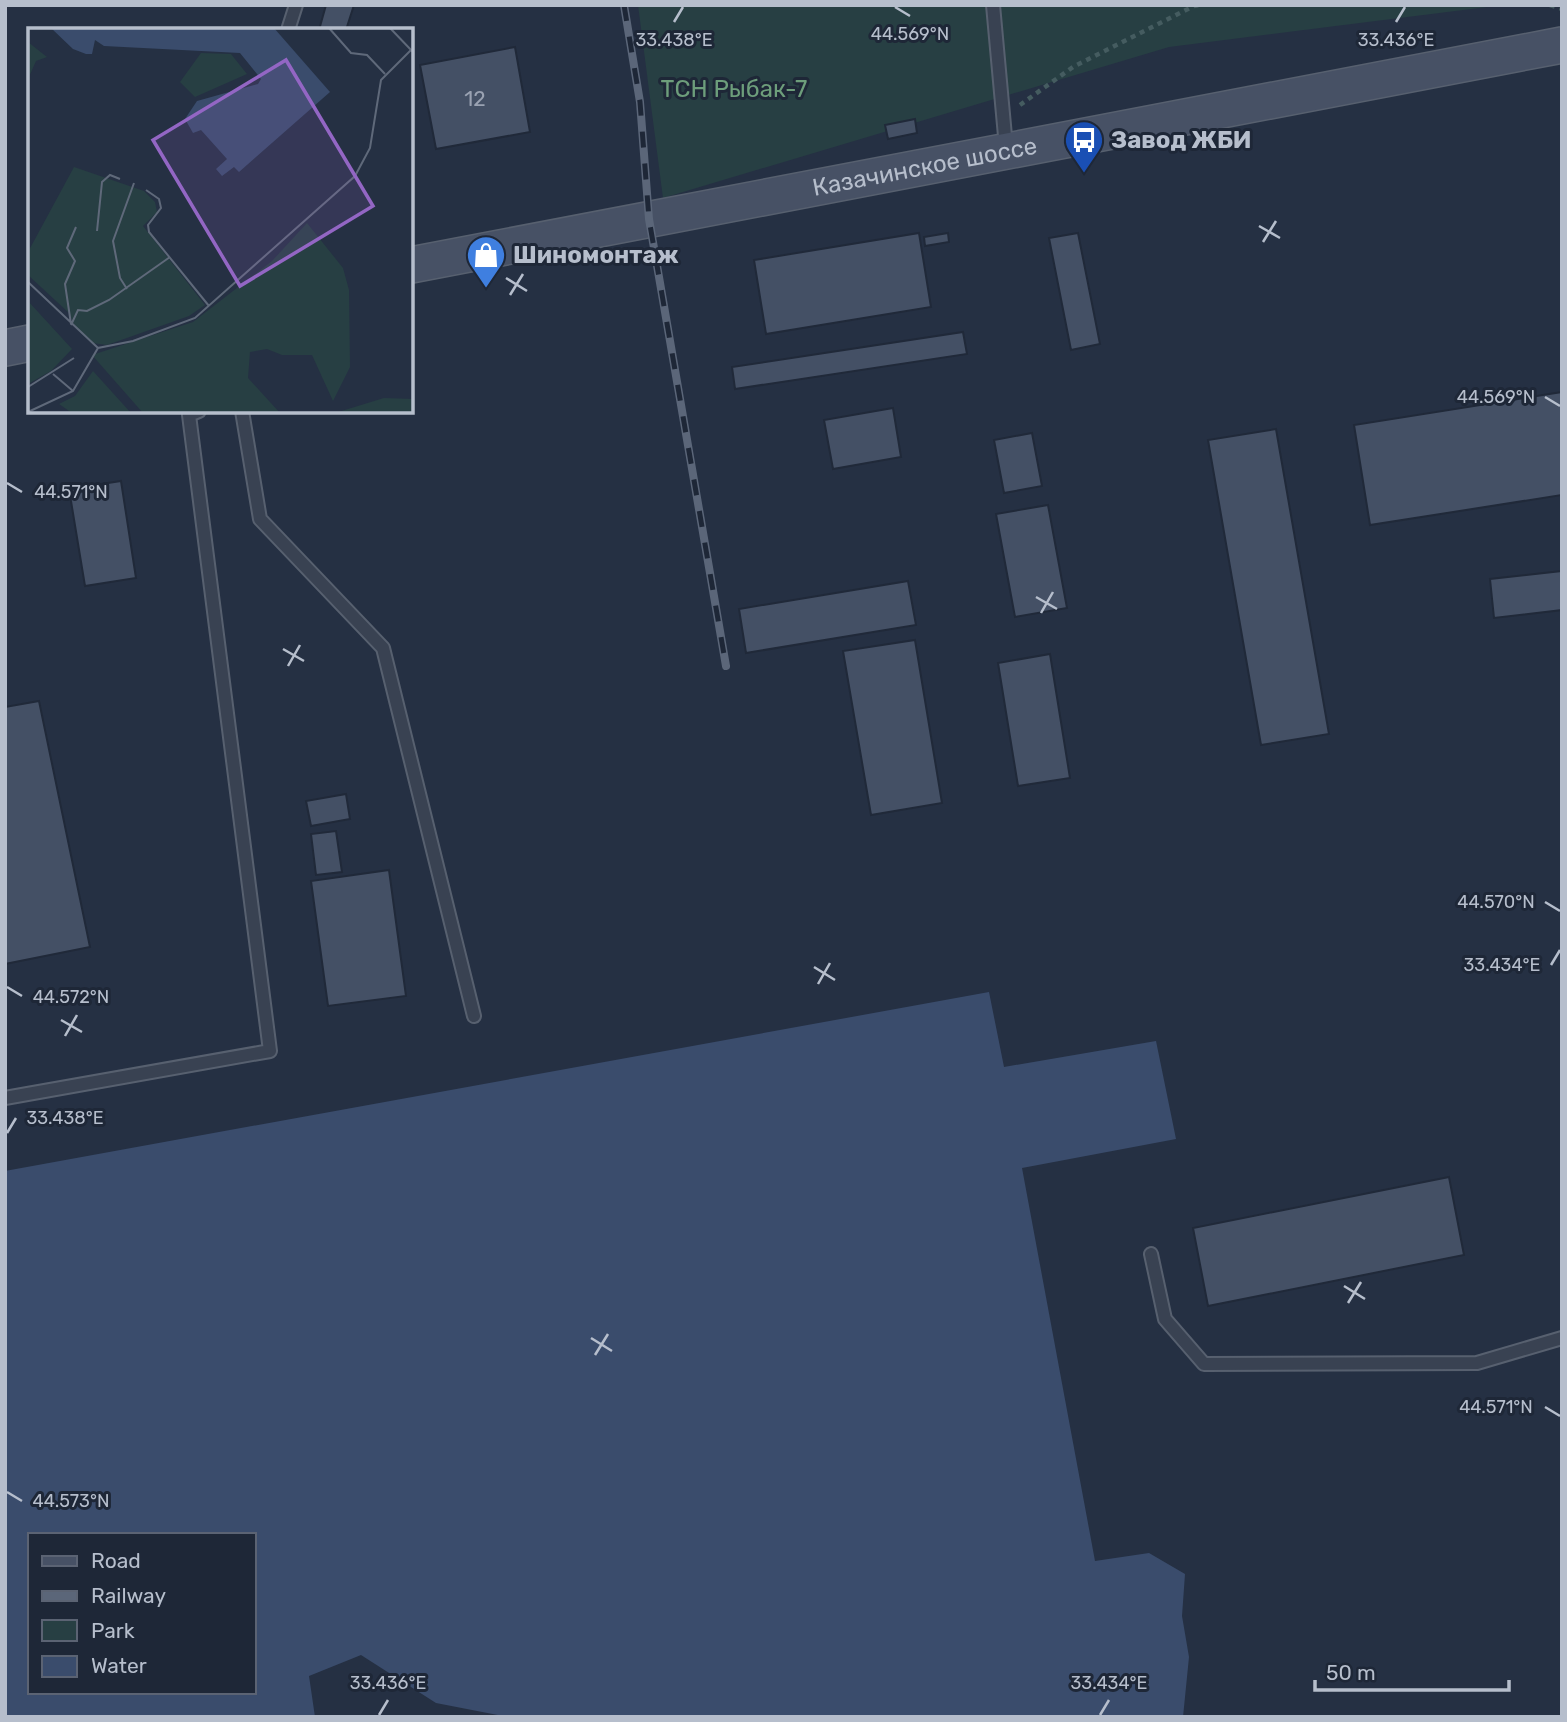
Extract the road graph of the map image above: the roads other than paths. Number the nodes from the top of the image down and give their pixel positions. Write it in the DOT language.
graph roads {
  1 [pos="296,5"];
  2 [pos="993,5"];
  3 [pos="289,28"];
  4 [pos="1562,45"];
  5 [pos="1004,135"];
  6 [pos="413,265"];
  7 [pos="28,343"];
  8 [pos="5,348"];
  9 [pos="194,413"];
  10 [pos="242,413"];
  11 [pos="474,1016"];
  12 [pos="5,1098"];
  13 [pos="1151,1254"];
  14 [pos="1562,1338"];
  1 -- 3 [label="lane"];
  2 -- 5 [label="lane"];
  4 -- 5 [label="main road, Казачинское шоссе"];
  5 -- 6 [label="main road, Казачинское шоссе"];
  7 -- 8 [label="main road"];
  9 -- 12 [label="lane"];
  10 -- 11 [label="lane"];
  13 -- 14 [label="lane"];
}
